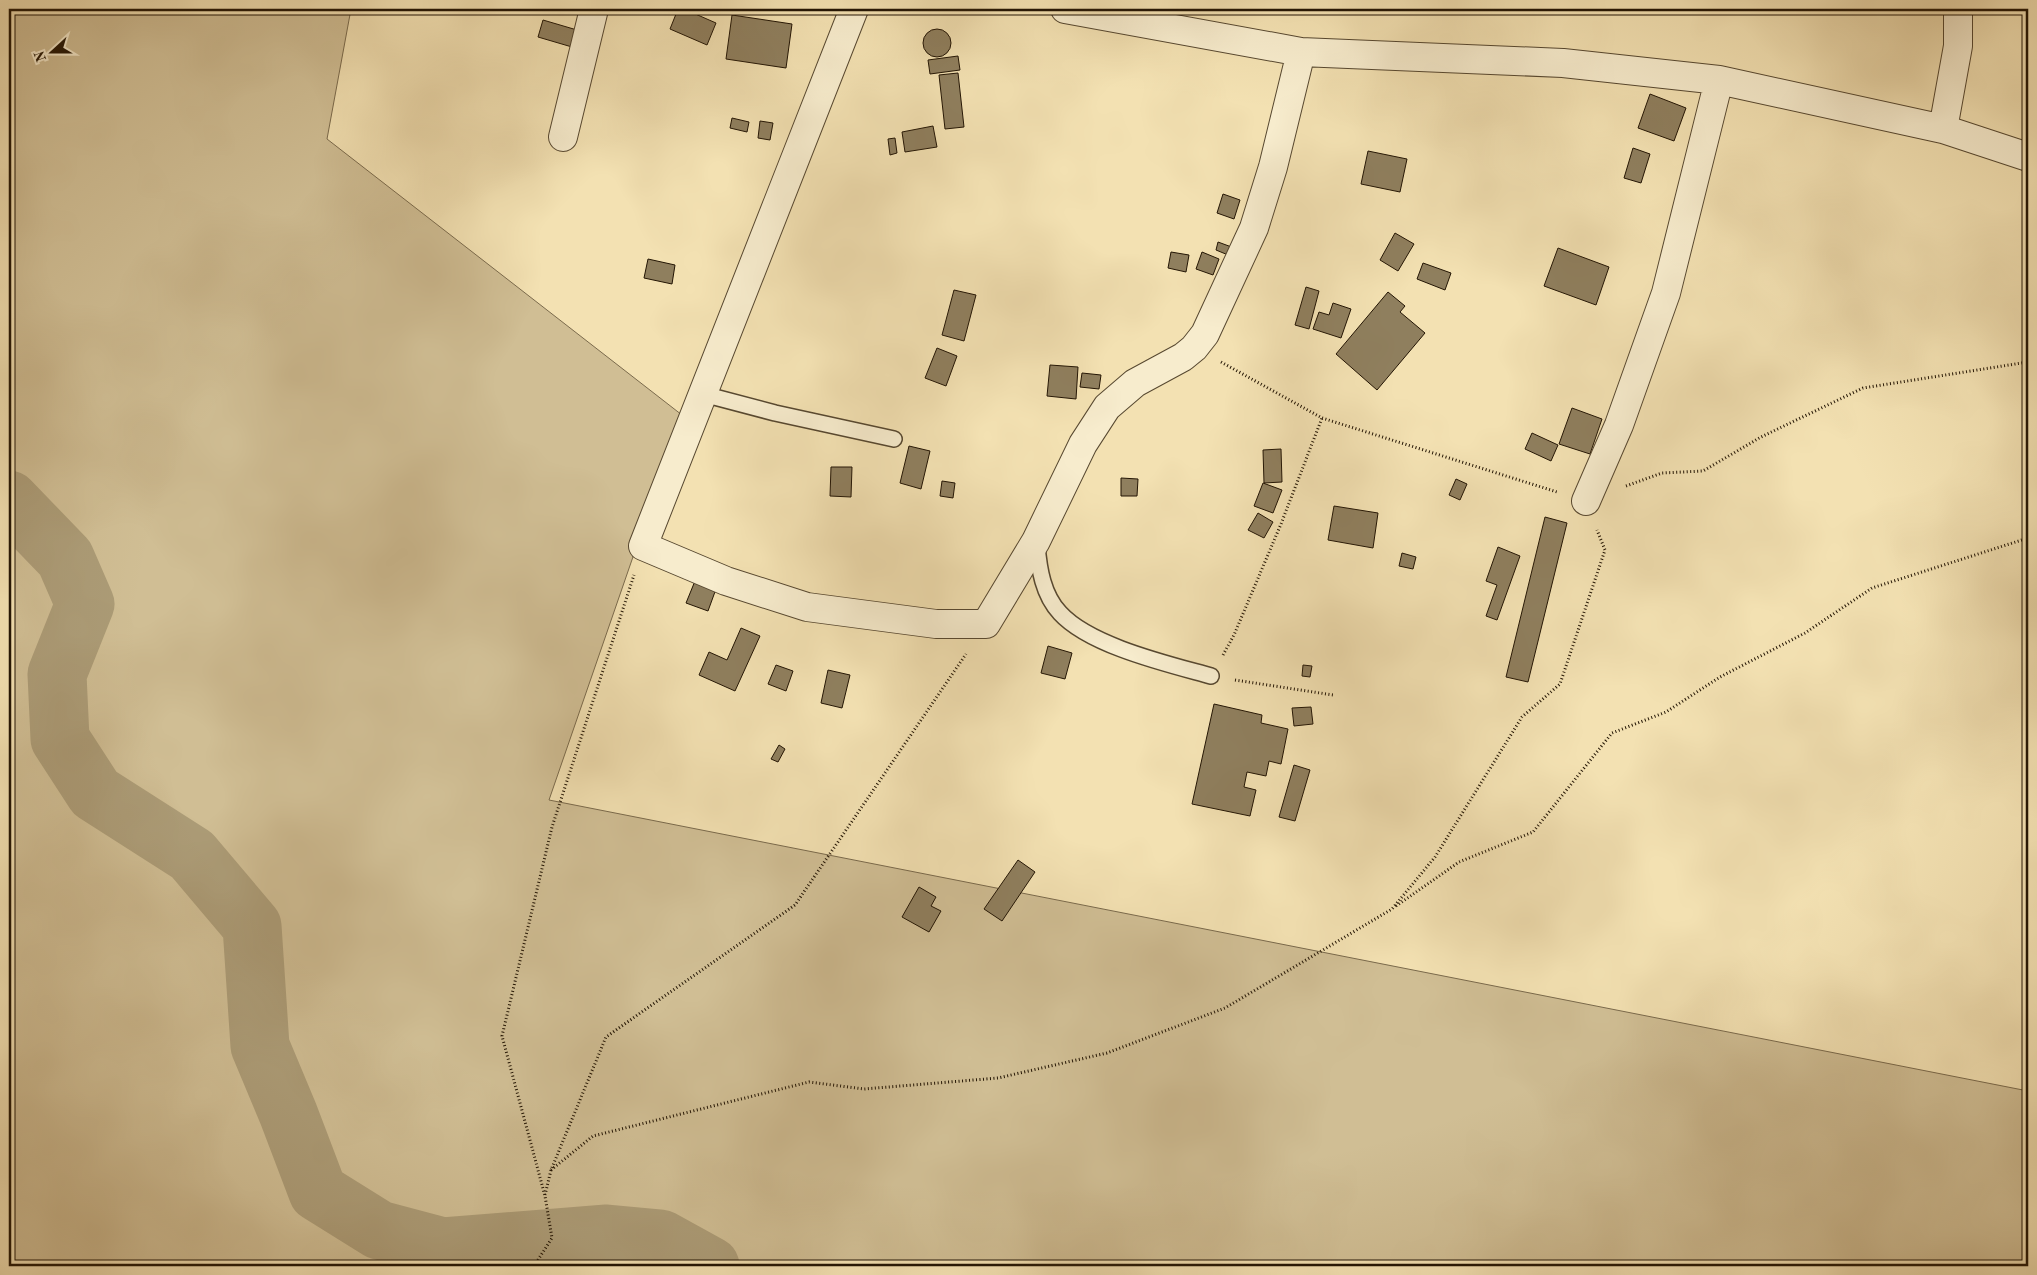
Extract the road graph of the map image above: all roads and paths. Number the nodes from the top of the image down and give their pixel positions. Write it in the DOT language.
graph roads {
  1 [pos="594,9"];
  2 [pos="854,9"];
  3 [pos="1065,9"];
  4 [pos="1958,9"];
  5 [pos="1301,52"];
  6 [pos="1719,80"];
  7 [pos="1943,130"];
  8 [pos="563,136"];
  9 [pos="2028,157"];
  10 [pos="1194,348"];
  11 [pos="2028,362"];
  12 [pos="703,394"];
  13 [pos="1322,418"];
  14 [pos="894,439"];
  15 [pos="1586,501"];
  16 [pos="2028,538"];
  17 [pos="1036,541"];
  18 [pos="643,546"];
  19 [pos="986,624"];
  20 [pos="1234,635"];
  21 [pos="1211,676"];
  22 [pos="1332,695"];
  23 [pos="1392,909"];
  24 [pos="551,1170"];
  25 [pos="545,1196"];
  26 [pos="534,1266"];
  1 -- 8 [label="street"];
  2 -- 12 [label="street"];
  3 -- 5 [label="street"];
  4 -- 7 [label="street"];
  5 -- 6 [label="street"];
  5 -- 10 [label="street"];
  6 -- 7 [label="street"];
  6 -- 15 [label="street"];
  7 -- 9 [label="street"];
  10 -- 13 [label="path"];
  10 -- 17 [label="street"];
  11 -- 15 [label="path"];
  12 -- 14 [label="lane"];
  12 -- 18 [label="street"];
  13 -- 15 [label="path"];
  13 -- 20 [label="path"];
  15 -- 23 [label="path"];
  16 -- 23 [label="path"];
  17 -- 19 [label="street"];
  17 -- 21 [label="lane"];
  18 -- 19 [label="street"];
  18 -- 25 [label="path"];
  19 -- 24 [label="path"];
  21 -- 22 [label="path"];
  23 -- 24 [label="path"];
  24 -- 25 [label="path"];
  25 -- 26 [label="path"];
}
